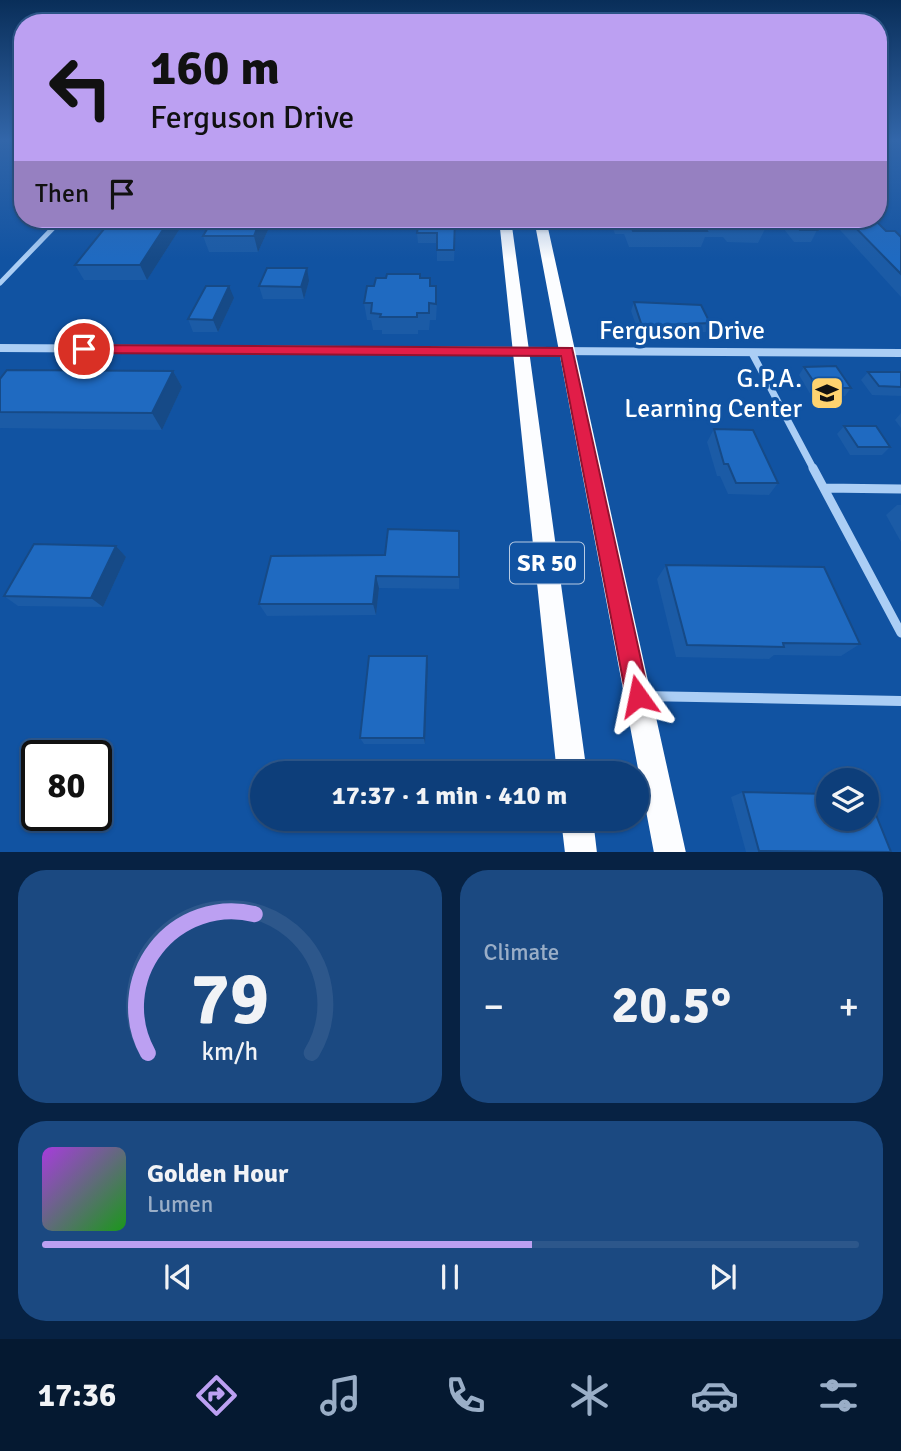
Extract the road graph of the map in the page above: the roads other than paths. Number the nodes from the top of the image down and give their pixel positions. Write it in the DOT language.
graph roads {
  1 [pos="53,228"];
  2 [pos="506,228"];
  3 [pos="542,228"];
  4 [pos="0,283"];
  5 [pos="0,348"];
  6 [pos="522,352"];
  7 [pos="567,352"];
  8 [pos="752,353"];
  9 [pos="901,353"];
  10 [pos="824,488"];
  11 [pos="901,489"];
  12 [pos="901,633"];
  13 [pos="638,696"];
  14 [pos="901,701"];
  15 [pos="570,761"];
  16 [pos="578,831"];
  17 [pos="581,852"];
  18 [pos="670,852"];
  1 -- 4 [label="street"];
  2 -- 6 [label="highway, SR 50"];
  3 -- 7 [label="highway, SR 50"];
  5 -- 6 [label="street, Ferguson Drive"];
  6 -- 7 [label="street, Ferguson Drive"];
  6 -- 15 [label="highway, SR 50"];
  7 -- 8 [label="street, Ferguson Drive"];
  7 -- 13 [label="highway, SR 50"];
  8 -- 9 [label="street, Ferguson Drive"];
  8 -- 10 [label="street"];
  10 -- 11 [label="street"];
  10 -- 12 [label="street"];
  13 -- 14 [label="street"];
  13 -- 18 [label="highway, SR 50"];
  16 -- 17 [label="highway"];
}
